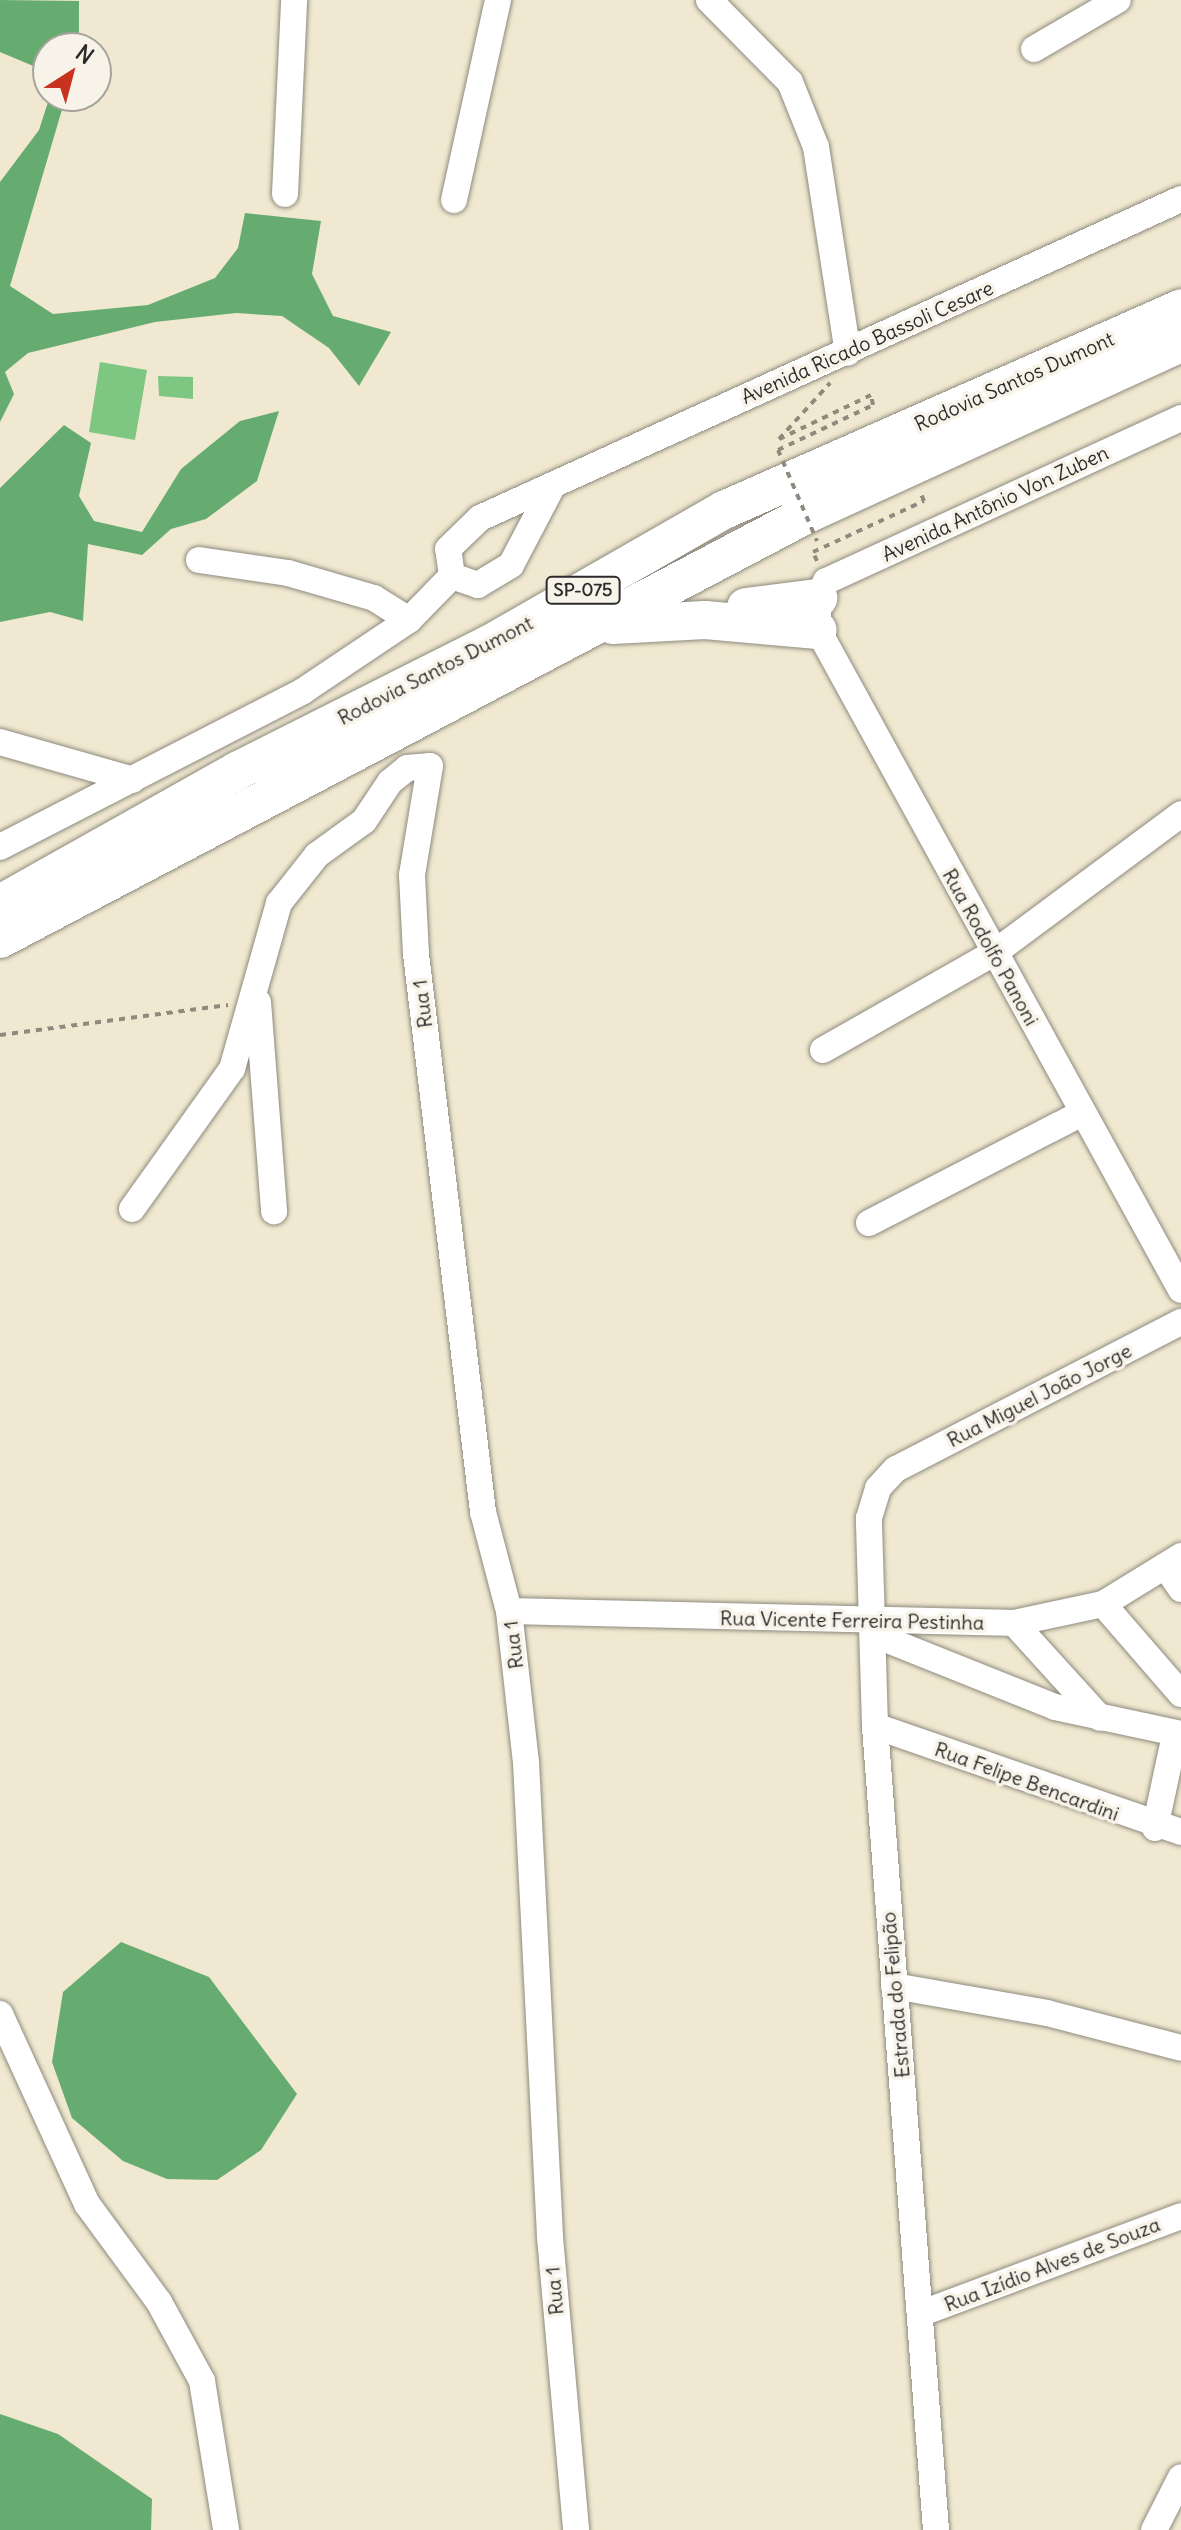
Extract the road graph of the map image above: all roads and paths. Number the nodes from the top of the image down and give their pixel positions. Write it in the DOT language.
graph roads {
  1 [pos="294,0"];
  2 [pos="498,0"];
  3 [pos="709,0"];
  4 [pos="1118,0"];
  5 [pos="1034,49"];
  6 [pos="285,194"];
  7 [pos="1181,199"];
  8 [pos="454,200"];
  9 [pos="1181,308"];
  10 [pos="1181,343"];
  11 [pos="839,356"];
  12 [pos="1181,418"];
  13 [pos="553,485"];
  14 [pos="199,560"];
  15 [pos="452,576"];
  16 [pos="821,603"];
  17 [pos="409,620"];
  18 [pos="598,626"];
  19 [pos="0,742"];
  20 [pos="133,780"];
  21 [pos="1180,817"];
  22 [pos="0,847"];
  23 [pos="0,904"];
  24 [pos="0,939"];
  25 [pos="994,953"];
  26 [pos="254,992"];
  27 [pos="0,1035"];
  28 [pos="823,1050"];
  29 [pos="1082,1113"];
  30 [pos="132,1209"];
  31 [pos="274,1211"];
  32 [pos="869,1223"];
  33 [pos="1181,1290"];
  34 [pos="1181,1322"];
  35 [pos="896,1469"];
  36 [pos="1173,1561"];
  37 [pos="1181,1589"];
  38 [pos="1103,1604"];
  39 [pos="509,1611"];
  40 [pos="1014,1623"];
  41 [pos="875,1628"];
  42 [pos="1181,1694"];
  43 [pos="1100,1718"];
  44 [pos="875,1726"];
  45 [pos="1178,1734"];
  46 [pos="1168,1830"];
  47 [pos="894,1986"];
  48 [pos="0,2014"];
  49 [pos="1181,2048"];
  50 [pos="1180,2218"];
  51 [pos="922,2313"];
  52 [pos="1181,2477"];
  53 [pos="226,2530"];
  54 [pos="576,2530"];
  55 [pos="936,2530"];
  56 [pos="1154,2530"];
  1 -- 6 [label="street"];
  2 -- 8 [label="street"];
  3 -- 11 [label="street"];
  4 -- 5 [label="street"];
  7 -- 11 [label="street, Avenida Ricado Bassoli Cesare"];
  9 -- 23 [label="highway, Rodovia Santos Dumont / SP-075"];
  10 -- 18 [label="highway, Rodovia Santos Dumont / SP-075"];
  11 -- 13 [label="street, Avenida Ricado Bassoli Cesare"];
  11 -- 16 [label="path, bridge"];
  12 -- 16 [label="street, Avenida Antônio Von Zuben"];
  13 -- 15 [label="street, Avenida Ricado Bassoli Cesare"];
  13 -- 15 [label="street"];
  14 -- 17 [label="street"];
  15 -- 17 [label="street"];
  16 -- 18 [label="highway"];
  16 -- 25 [label="street, Rua Rodolfo Panoni"];
  17 -- 20 [label="street"];
  18 -- 24 [label="highway, Rodovia Santos Dumont / SP-075"];
  19 -- 20 [label="street"];
  20 -- 22 [label="street"];
  21 -- 25 [label="street"];
  25 -- 28 [label="street"];
  25 -- 29 [label="street, Rua Rodolfo Panoni"];
  26 -- 27 [label="path"];
  26 -- 30 [label="street"];
  26 -- 31 [label="street"];
  26 -- 39 [label="street, Rua 1"];
  29 -- 32 [label="street"];
  29 -- 33 [label="street, Rua Rodolfo Panoni"];
  34 -- 35 [label="street, Rua Miguel João Jorge"];
  35 -- 41 [label="street, Estrada do Felipão"];
  36 -- 37 [label="street"];
  36 -- 38 [label="street, Rua Vicente Ferreira Pestinha"];
  38 -- 40 [label="street, Rua Vicente Ferreira Pestinha"];
  38 -- 42 [label="street"];
  39 -- 41 [label="street, Rua Vicente Ferreira Pestinha"];
  39 -- 54 [label="street, Rua 1"];
  40 -- 41 [label="street, Rua Vicente Ferreira Pestinha"];
  40 -- 43 [label="street"];
  41 -- 43 [label="street"];
  41 -- 44 [label="street, Estrada do Felipão"];
  43 -- 45 [label="street"];
  44 -- 46 [label="street, Rua Felipe Bencardini"];
  44 -- 47 [label="street, Estrada do Felipão"];
  45 -- 46 [label="street"];
  47 -- 49 [label="street"];
  47 -- 51 [label="street, Estrada do Felipão"];
  48 -- 53 [label="street"];
  50 -- 51 [label="street, Rua Izídio Alves de Souza"];
  51 -- 55 [label="street, Estrada do Felipão"];
  52 -- 56 [label="street"];
}
